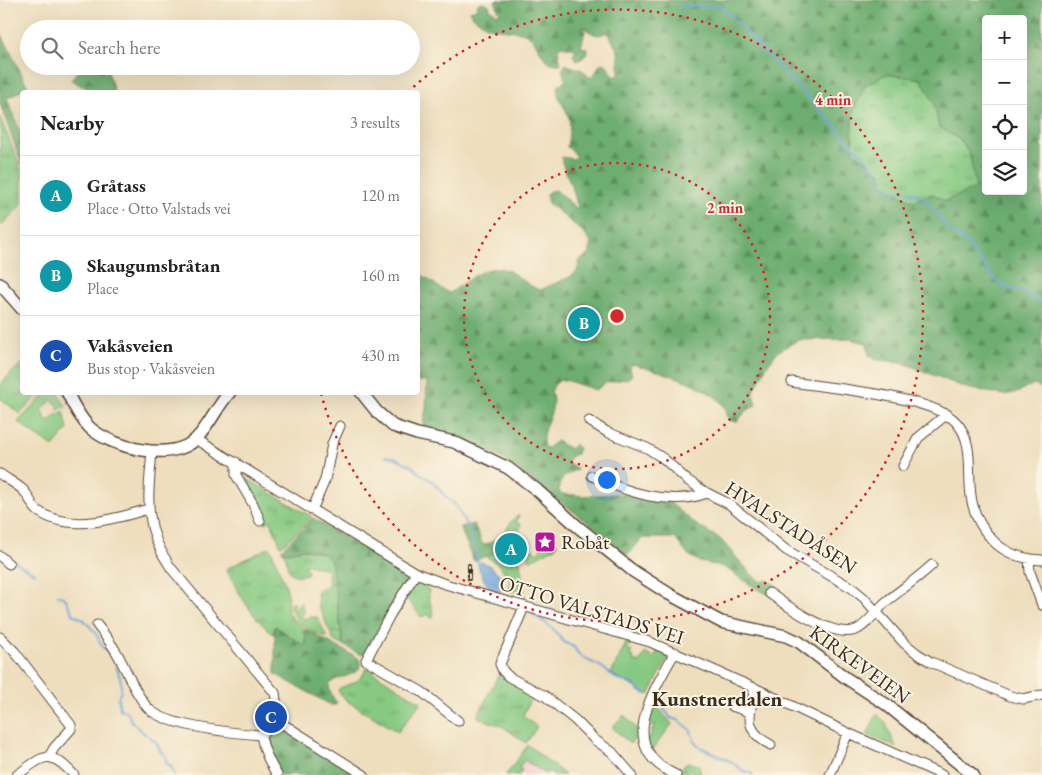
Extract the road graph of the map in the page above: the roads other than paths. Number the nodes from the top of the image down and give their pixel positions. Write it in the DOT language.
graph roads {
  1 [pos="0,284"];
  2 [pos="20,307"];
  3 [pos="792,382"];
  4 [pos="69,395"];
  5 [pos="228,395"];
  6 [pos="363,395"];
  7 [pos="947,414"];
  8 [pos="589,421"];
  9 [pos="340,426"];
  10 [pos="196,439"];
  11 [pos="152,451"];
  12 [pos="236,462"];
  13 [pos="903,466"];
  14 [pos="0,474"];
  15 [pos="592,476"];
  16 [pos="707,493"];
  17 [pos="148,509"];
  18 [pos="312,510"];
  19 [pos="260,521"];
  20 [pos="0,556"];
  21 [pos="1029,560"];
  22 [pos="1042,560"];
  23 [pos="9,564"];
  24 [pos="932,565"];
  25 [pos="416,573"];
  26 [pos="769,594"];
  27 [pos="1042,605"];
  28 [pos="524,607"];
  29 [pos="876,611"];
  30 [pos="97,625"];
  31 [pos="0,637"];
  32 [pos="675,652"];
  33 [pos="755,688"];
  34 [pos="1042,695"];
  35 [pos="732,706"];
  36 [pos="750,712"];
  37 [pos="275,719"];
  38 [pos="458,721"];
  39 [pos="848,733"];
  40 [pos="262,735"];
  41 [pos="771,746"];
  42 [pos="49,757"];
  43 [pos="17,775"];
  44 [pos="74,775"];
  45 [pos="277,775"];
  46 [pos="364,775"];
  47 [pos="632,775"];
  48 [pos="676,775"];
  49 [pos="830,775"];
  50 [pos="942,775"];
  51 [pos="973,775"];
  1 -- 2 [label="main road"];
  3 -- 7 [label="street"];
  4 -- 11 [label="main road"];
  5 -- 10 [label="main road"];
  6 -- 51 [label="main road, KIRKEVEIEN"];
  7 -- 13 [label="street"];
  7 -- 21 [label="street"];
  8 -- 16 [label="street, HVALSTADÅSEN"];
  9 -- 18 [label="street"];
  10 -- 11 [label="main road"];
  10 -- 12 [label="street, OTTO VALSTADS VEI"];
  11 -- 17 [label="street"];
  12 -- 18 [label="street, OTTO VALSTADS VEI"];
  12 -- 19 [label="street"];
  14 -- 17 [label="street"];
  15 -- 16 [label="street, HVALSTADÅSEN"];
  16 -- 29 [label="street, HVALSTADÅSEN"];
  17 -- 37 [label="street"];
  18 -- 25 [label="street, OTTO VALSTADS VEI"];
  20 -- 23 [label="street"];
  21 -- 22 [label="street"];
  21 -- 27 [label="street"];
  24 -- 29 [label="street"];
  25 -- 28 [label="street, OTTO VALSTADS VEI"];
  25 -- 38 [label="street"];
  26 -- 29 [label="street"];
  28 -- 32 [label="street, OTTO VALSTADS VEI"];
  28 -- 47 [label="street"];
  29 -- 34 [label="street, HVALSTADÅSEN"];
  30 -- 40 [label="street"];
  31 -- 42 [label="street"];
  32 -- 33 [label="street, OTTO VALSTADS VEI"];
  32 -- 48 [label="street"];
  33 -- 36 [label="street"];
  33 -- 39 [label="street, OTTO VALSTADS VEI"];
  35 -- 36 [label="street"];
  36 -- 41 [label="street"];
  37 -- 40 [label="street"];
  37 -- 46 [label="street"];
  39 -- 49 [label="street"];
  39 -- 50 [label="street, OTTO VALSTADS VEI"];
  40 -- 45 [label="street"];
  42 -- 43 [label="street"];
  42 -- 44 [label="street"];
}
